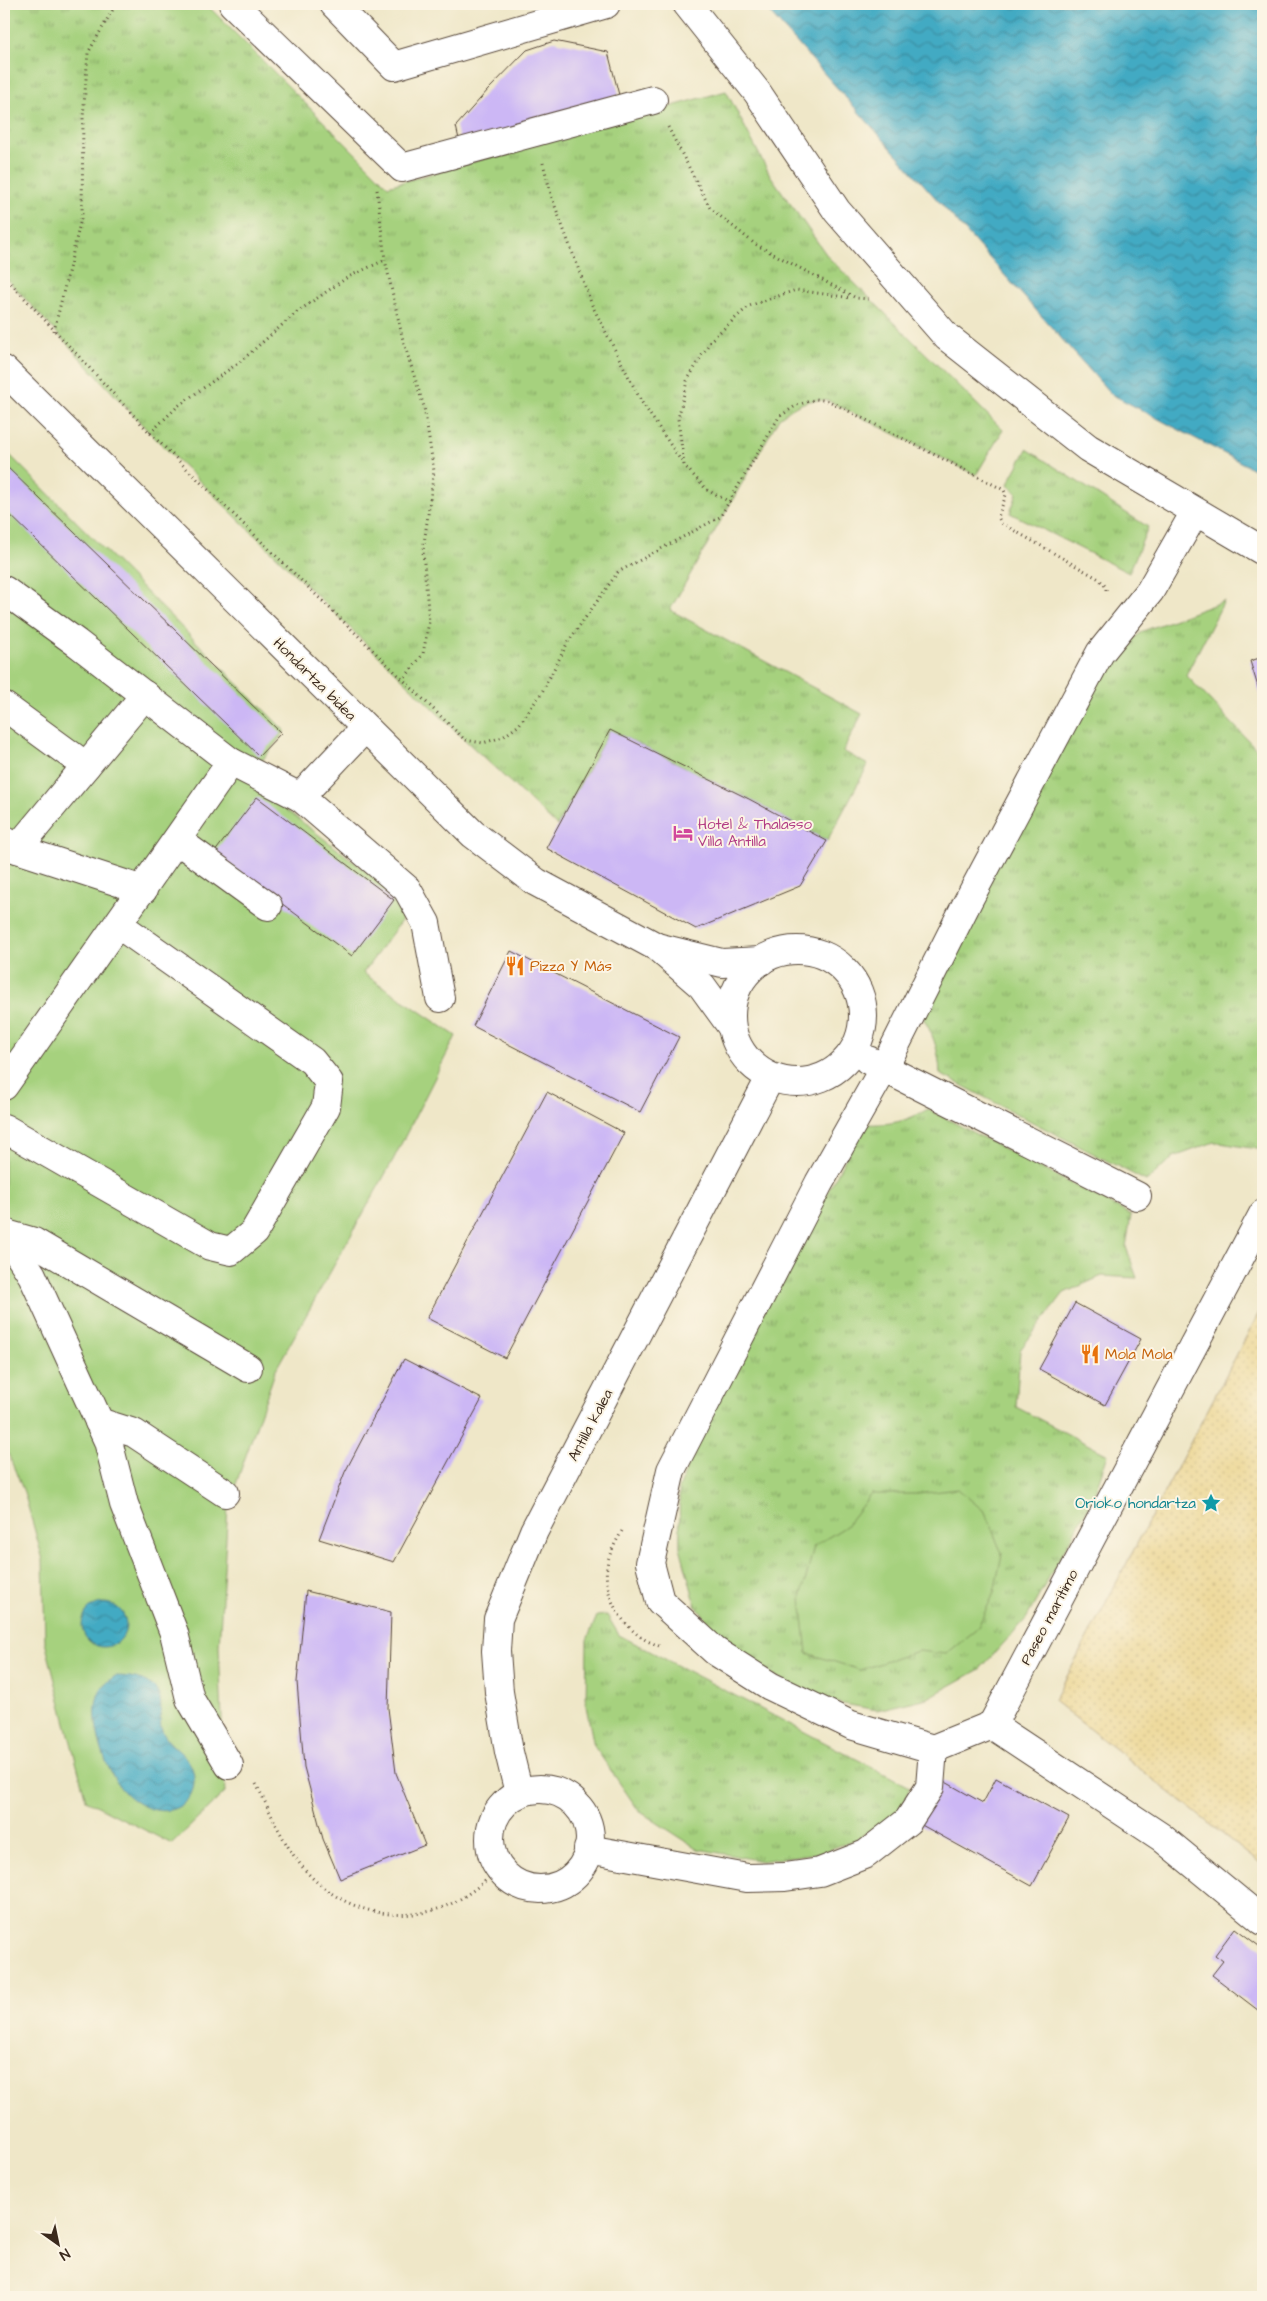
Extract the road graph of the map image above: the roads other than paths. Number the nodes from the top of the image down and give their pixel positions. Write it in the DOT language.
graph roads {
  1 [pos="233,4"];
  2 [pos="334,4"];
  3 [pos="606,4"];
  4 [pos="687,4"];
  5 [pos="653,100"];
  6 [pos="4,370"];
  7 [pos="1195,512"];
  8 [pos="1263,550"];
  9 [pos="4,590"];
  10 [pos="145,695"];
  11 [pos="4,706"];
  12 [pos="364,728"];
  13 [pos="231,762"];
  14 [pos="86,766"];
  15 [pos="300,797"];
  16 [pos="177,840"];
  17 [pos="10,844"];
  18 [pos="142,890"];
  19 [pos="268,906"];
  20 [pos="119,925"];
  21 [pos="658,947"];
  22 [pos="761,961"];
  23 [pos="440,998"];
  24 [pos="731,1026"];
  25 [pos="854,1052"];
  26 [pos="884,1068"];
  27 [pos="770,1078"];
  28 [pos="4,1086"];
  29 [pos="4,1128"];
  30 [pos="1137,1196"];
  31 [pos="1263,1214"];
  32 [pos="5,1233"];
  33 [pos="248,1368"];
  34 [pos="99,1422"];
  35 [pos="225,1492"];
  36 [pos="992,1725"];
  37 [pos="933,1749"];
  38 [pos="230,1765"];
  39 [pos="519,1793"];
  40 [pos="588,1849"];
  41 [pos="1263,1921"];
  1 -- 5 [label="street"];
  2 -- 3 [label="street"];
  4 -- 7 [label="street"];
  6 -- 12 [label="street, Hondartza bidea"];
  7 -- 8 [label="street"];
  7 -- 26 [label="street"];
  9 -- 10 [label="street"];
  10 -- 13 [label="street"];
  10 -- 14 [label="street"];
  11 -- 14 [label="street"];
  12 -- 15 [label="street"];
  12 -- 21 [label="street, Hondartza bidea"];
  13 -- 15 [label="street"];
  13 -- 16 [label="street"];
  14 -- 17 [label="street"];
  15 -- 23 [label="street"];
  16 -- 18 [label="street"];
  16 -- 19 [label="street"];
  17 -- 18 [label="street"];
  18 -- 20 [label="street"];
  20 -- 28 [label="street"];
  20 -- 29 [label="street"];
  21 -- 22 [label="street"];
  21 -- 24 [label="street"];
  22 -- 24 [label="street"];
  22 -- 25 [label="street"];
  24 -- 27 [label="street"];
  25 -- 26 [label="street"];
  25 -- 27 [label="street"];
  26 -- 30 [label="street"];
  26 -- 37 [label="street"];
  27 -- 39 [label="street, Antilla kalea"];
  31 -- 36 [label="street, Paseo marítimo"];
  32 -- 33 [label="street"];
  32 -- 34 [label="street"];
  34 -- 35 [label="street"];
  34 -- 38 [label="street"];
  36 -- 37 [label="street"];
  36 -- 41 [label="street"];
  37 -- 40 [label="street"];
  39 -- 40 [label="street"];
  39 -- 40 [label="street"];
}
